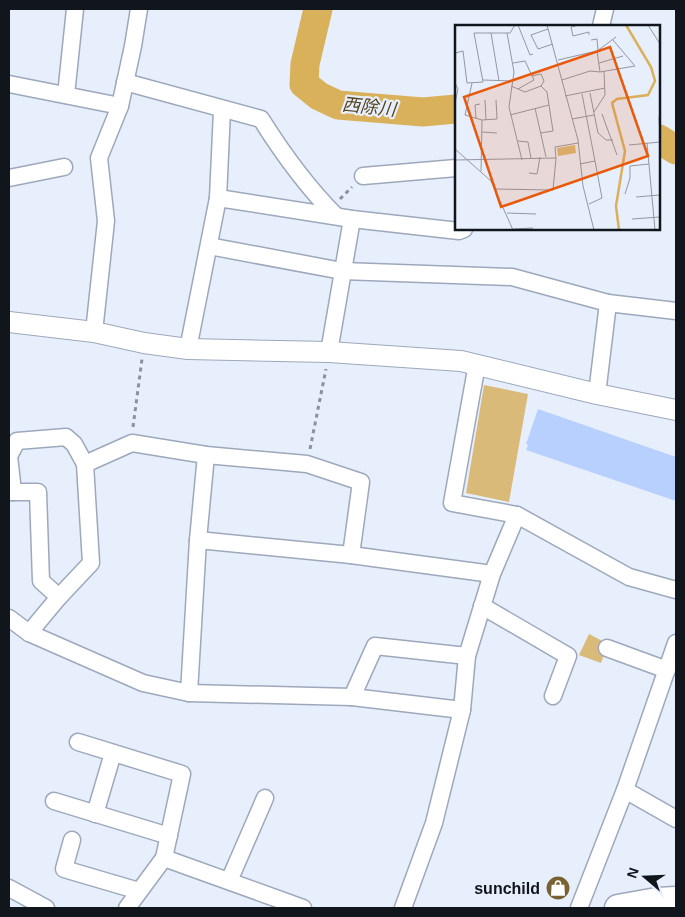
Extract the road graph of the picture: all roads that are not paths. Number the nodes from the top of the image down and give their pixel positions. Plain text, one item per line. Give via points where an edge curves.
1 (75, 9) edge
2 (139, 9) edge
3 (606, 9) edge
4 (601, 25) edge
5 (125, 82) junction
6 (9, 84) edge
7 (66, 95) junction
8 (120, 106) junction
9 (222, 110) junction
10 (64, 167) dead end
11 (455, 168) edge
12 (363, 176) road end
13 (9, 178) edge
14 (218, 198) junction
15 (339, 215) junction
16 (462, 230) edge
17 (209, 246) junction
18 (342, 271) junction
19 (608, 303) junction
20 (676, 311) edge
21 (9, 322) edge
22 (94, 332) junction
23 (188, 349) junction
24 (329, 352) junction
25 (477, 364) junction
26 (597, 394) junction
27 (676, 410) edge
28 (206, 455) junction
29 (85, 464) junction
30 (11, 492) edge
31 (517, 515) junction
32 (198, 540) junction
33 (351, 555) junction
34 (492, 574) junction
35 (676, 590) edge
36 (59, 597) junction
37 (482, 606) junction
38 (9, 618) edge
39 (29, 633) junction
40 (676, 643) edge
41 (607, 648) dead end
42 (467, 656) junction
43 (666, 670) junction
44 (189, 693) junction
45 (553, 696) dead end
46 (352, 698) junction
47 (462, 710) junction
48 (78, 742) dead end
49 (113, 753) junction
50 (625, 790) junction
51 (265, 798) dead end
52 (54, 801) dead end
53 (95, 814) junction
54 (676, 819) edge
55 (169, 836) junction
56 (72, 840) dead end
57 (164, 858) junction
58 (229, 881) junction
59 (9, 888) edge
60 (140, 891) junction
61 (676, 900) edge
62 (46, 908) edge
63 (127, 908) edge
64 (303, 908) edge
65 (403, 908) edge
66 (579, 908) edge
67 (618, 908) edge

1 - 7 street
2 - 5 street
3 - 4 street
5 - 8 street
5 - 9 street
6 - 7 street
7 - 8 street
8 - 22 street via 99,158 106,221
9 - 14 street
9 - 15 street via 261,119 282,154
10 - 13 street
11 - 12 street
14 - 15 street
14 - 17 street
15 - 16 street
15 - 18 street
17 - 18 street
17 - 23 street
18 - 19 street via 512,276
18 - 24 street
19 - 20 street
19 - 26 street
21 - 22 street
22 - 23 street
23 - 24 street
24 - 25 street
25 - 26 street
25 - 31 street via 452,503
26 - 27 street
28 - 29 street via 132,443
28 - 32 street
28 - 33 street via 307,464 361,482
29 - 30 street via 74,444 66,437 17,441 9,456
29 - 36 street via 91,563
30 - 36 street via 38,492 41,580
31 - 34 street
31 - 35 street via 629,577
32 - 33 street
32 - 44 street
33 - 34 street
34 - 37 street
36 - 39 street
37 - 42 street
37 - 45 street via 568,656
38 - 39 street
39 - 44 street via 142,683
40 - 43 street
41 - 43 street
42 - 46 street via 375,646
42 - 47 street
43 - 50 street
44 - 46 street
46 - 47 street
47 - 65 street via 434,823
48 - 49 street
49 - 53 street
49 - 55 street via 182,774
50 - 54 street
50 - 66 street
51 - 58 street
52 - 53 street
53 - 55 street
55 - 57 street
56 - 60 street via 64,868
57 - 58 street
57 - 60 street
58 - 64 street
59 - 62 street
60 - 63 street
61 - 67 highway

